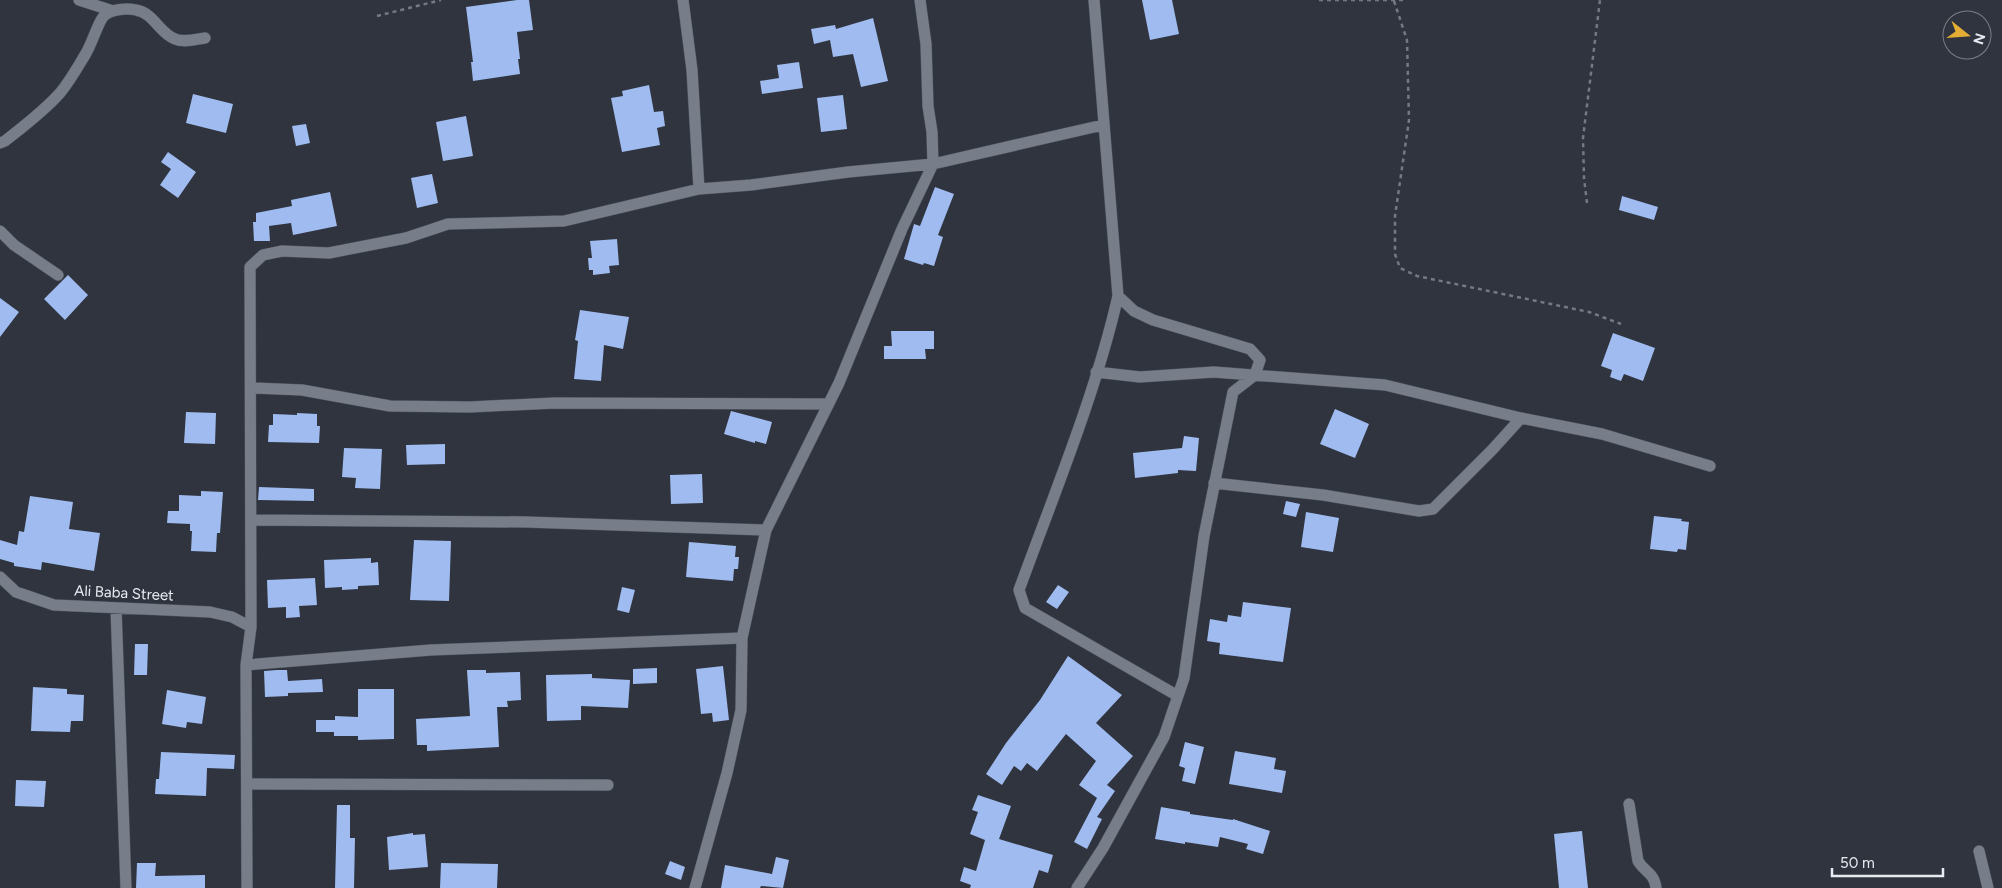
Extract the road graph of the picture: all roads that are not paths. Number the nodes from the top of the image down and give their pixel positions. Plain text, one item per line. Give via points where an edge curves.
1 (79, 0) edge
2 (683, 0) edge
3 (920, 0) edge
4 (1094, 0) edge
5 (113, 11) junction
6 (205, 38) dead end
7 (1103, 125) junction
8 (0, 143) edge
9 (933, 164) junction
10 (700, 189) junction
11 (0, 230) edge
12 (58, 275) dead end
13 (1118, 296) junction
14 (1096, 372) junction
15 (1255, 375) junction
16 (251, 388) junction
17 (828, 404) junction
18 (1521, 418) junction
19 (1710, 466) dead end
20 (1214, 483) junction
21 (251, 520) junction
22 (766, 530) junction
23 (0, 577) edge
24 (116, 608) junction
25 (251, 627) junction
26 (742, 638) junction
27 (246, 665) junction
28 (1178, 696) junction
29 (247, 784) junction
30 (608, 785) dead end
31 (1629, 804) dead end
32 (1979, 850) dead end
33 (126, 888) edge
34 (247, 888) edge
35 (695, 888) edge
36 (1076, 888) edge
37 (1656, 888) edge
38 (1988, 888) edge

1 - 5 street
2 - 10 street via 692,70
3 - 9 street via 926,44
4 - 7 street
5 - 6 street via 136,10 146,14 175,39
5 - 8 street via 103,17 91,46 58,94
7 - 9 street
7 - 13 street
9 - 10 street
9 - 17 street
10 - 16 street via 564,221 448,224 406,238 329,253 263,255 250,267
11 - 12 street via 14,245
13 - 14 street
13 - 15 street via 1134,311 1153,320 1250,349 1260,360
14 - 15 street via 1140,377 1214,372
14 - 28 street via 1019,590 1025,608
15 - 18 street via 1385,385
15 - 20 street via 1233,392
16 - 17 street via 302,390 390,406
16 - 21 street
17 - 22 street
18 - 19 street via 1602,434
18 - 20 street via 1433,508 1419,511 1323,495
20 - 28 street via 1184,678
21 - 22 street via 526,522
21 - 25 street
22 - 26 street
23 - 24 street, Ali Baba Street via 16,592 54,605
24 - 25 street, Ali Baba Street via 210,612 232,617
24 - 33 street
25 - 27 street
26 - 27 street via 431,650
26 - 35 street via 741,710
27 - 29 street
28 - 36 street via 1164,737 1103,848
29 - 30 street
29 - 34 street
31 - 37 street via 1638,861 1655,879
32 - 38 street

